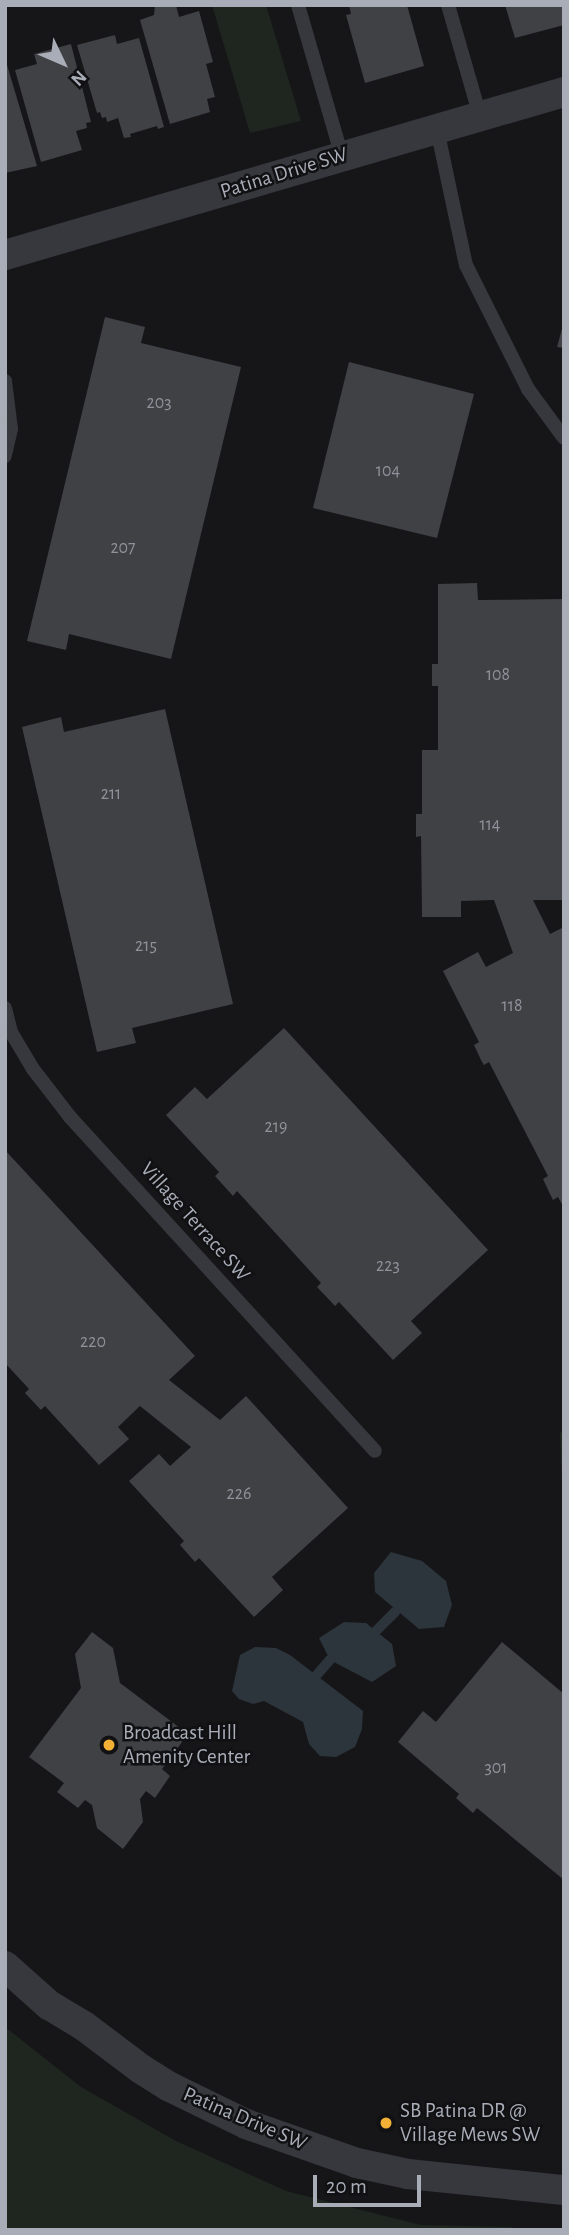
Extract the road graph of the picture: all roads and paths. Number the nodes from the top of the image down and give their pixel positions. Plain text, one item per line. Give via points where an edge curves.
1 (298, 5) edge
2 (448, 5) edge
3 (564, 92) edge
4 (480, 116) junction
5 (437, 129) junction
6 (342, 156) junction
7 (5, 256) edge
8 (5, 381) edge
9 (564, 438) edge
10 (5, 456) edge
11 (5, 1008) edge
12 (375, 1451) dead end
13 (5, 1966) edge
14 (564, 2190) edge

1 - 6 lane
2 - 4 lane
3 - 4 street, Patina Drive SW
4 - 5 street, Patina Drive SW
5 - 6 street, Patina Drive SW
5 - 9 lane via 466,265 528,389
6 - 7 street, Patina Drive SW
8 - 10 lane via 11,429
11 - 12 lane, Village Terrace SW via 11,1032 33,1069 70,1117
13 - 14 street, Patina Drive SW via 49,2005 84,2025 141,2069 246,2124 357,2163 408,2174

